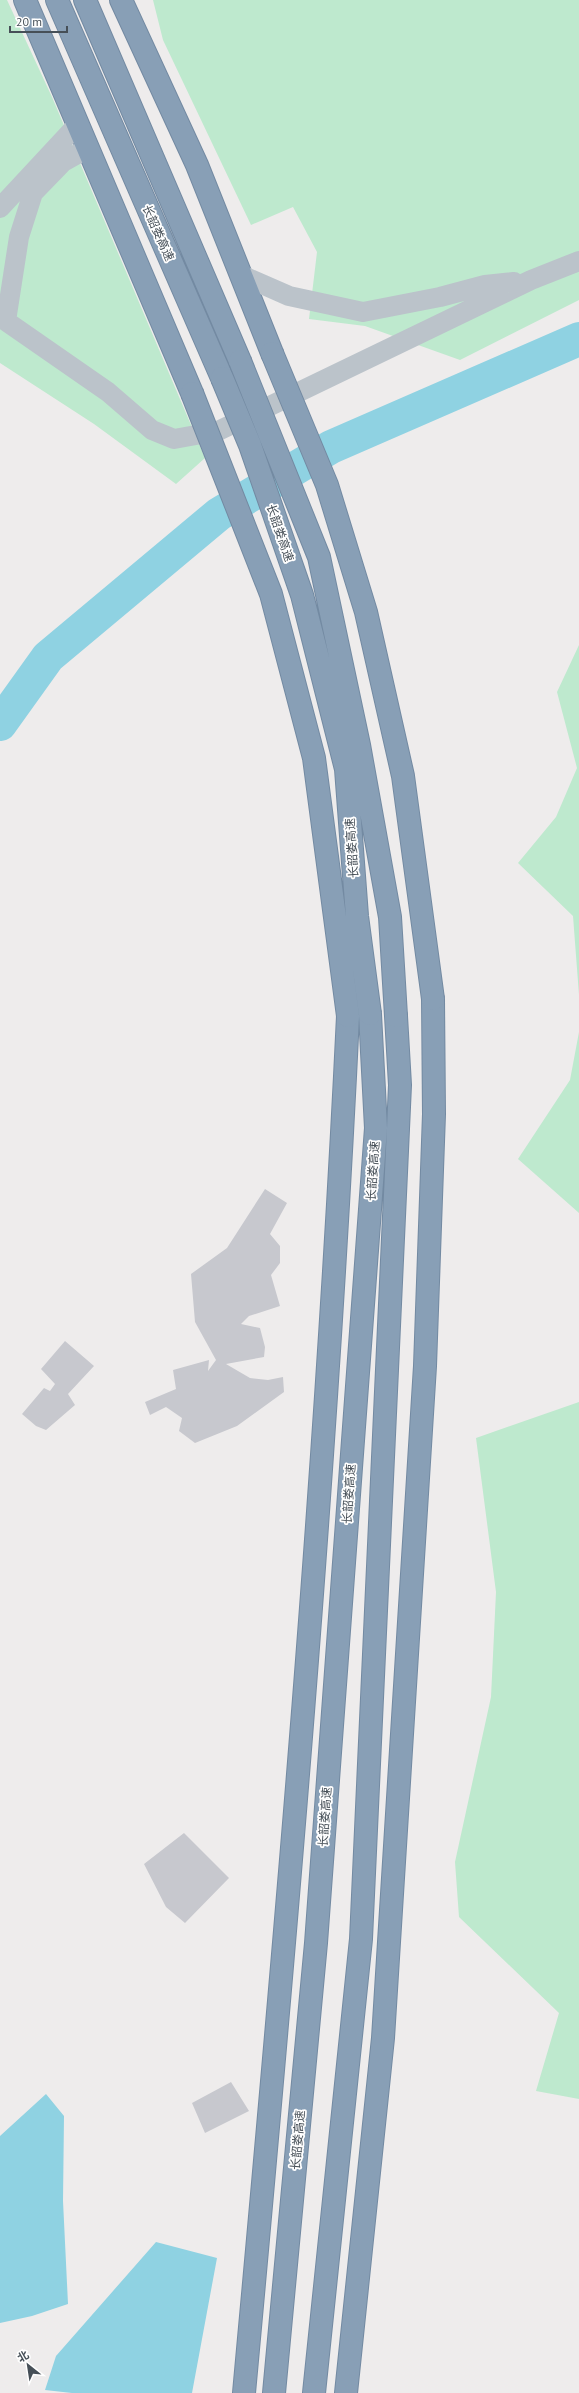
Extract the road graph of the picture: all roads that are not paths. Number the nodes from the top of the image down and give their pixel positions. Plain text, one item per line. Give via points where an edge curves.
1 (25, 0) edge
2 (57, 0) edge
3 (85, 0) edge
4 (122, 0) edge
5 (78, 124) junction
6 (88, 148) junction
7 (0, 208) edge
8 (579, 261) edge
9 (241, 275) junction
10 (531, 280) junction
11 (3, 319) edge
12 (244, 2393) edge
13 (274, 2393) edge
14 (314, 2393) edge
15 (346, 2393) edge

1 - 5 highway
2 - 13 highway, 长韶娄高速, bridge via 250,445 302,595 346,769 357,916 370,1014 376,1128 316,1943
3 - 14 highway, 长韶娄高速, bridge via 240,361 320,557 359,745 390,917 400,1085 362,1939
4 - 9 highway via 198,166
5 - 6 highway
5 - 7 street
6 - 11 street via 63,162 34,193 19,237
6 - 12 highway, bridge via 192,393 271,594 314,758 348,1016 342,1156 291,1878
8 - 10 street
9 - 10 street via 289,296 363,312 440,297 484,285
9 - 15 highway, bridge via 327,485 366,612 403,776 433,999 434,1114 425,1366 384,2030
10 - 11 street via 218,431 174,439 152,430 108,392

